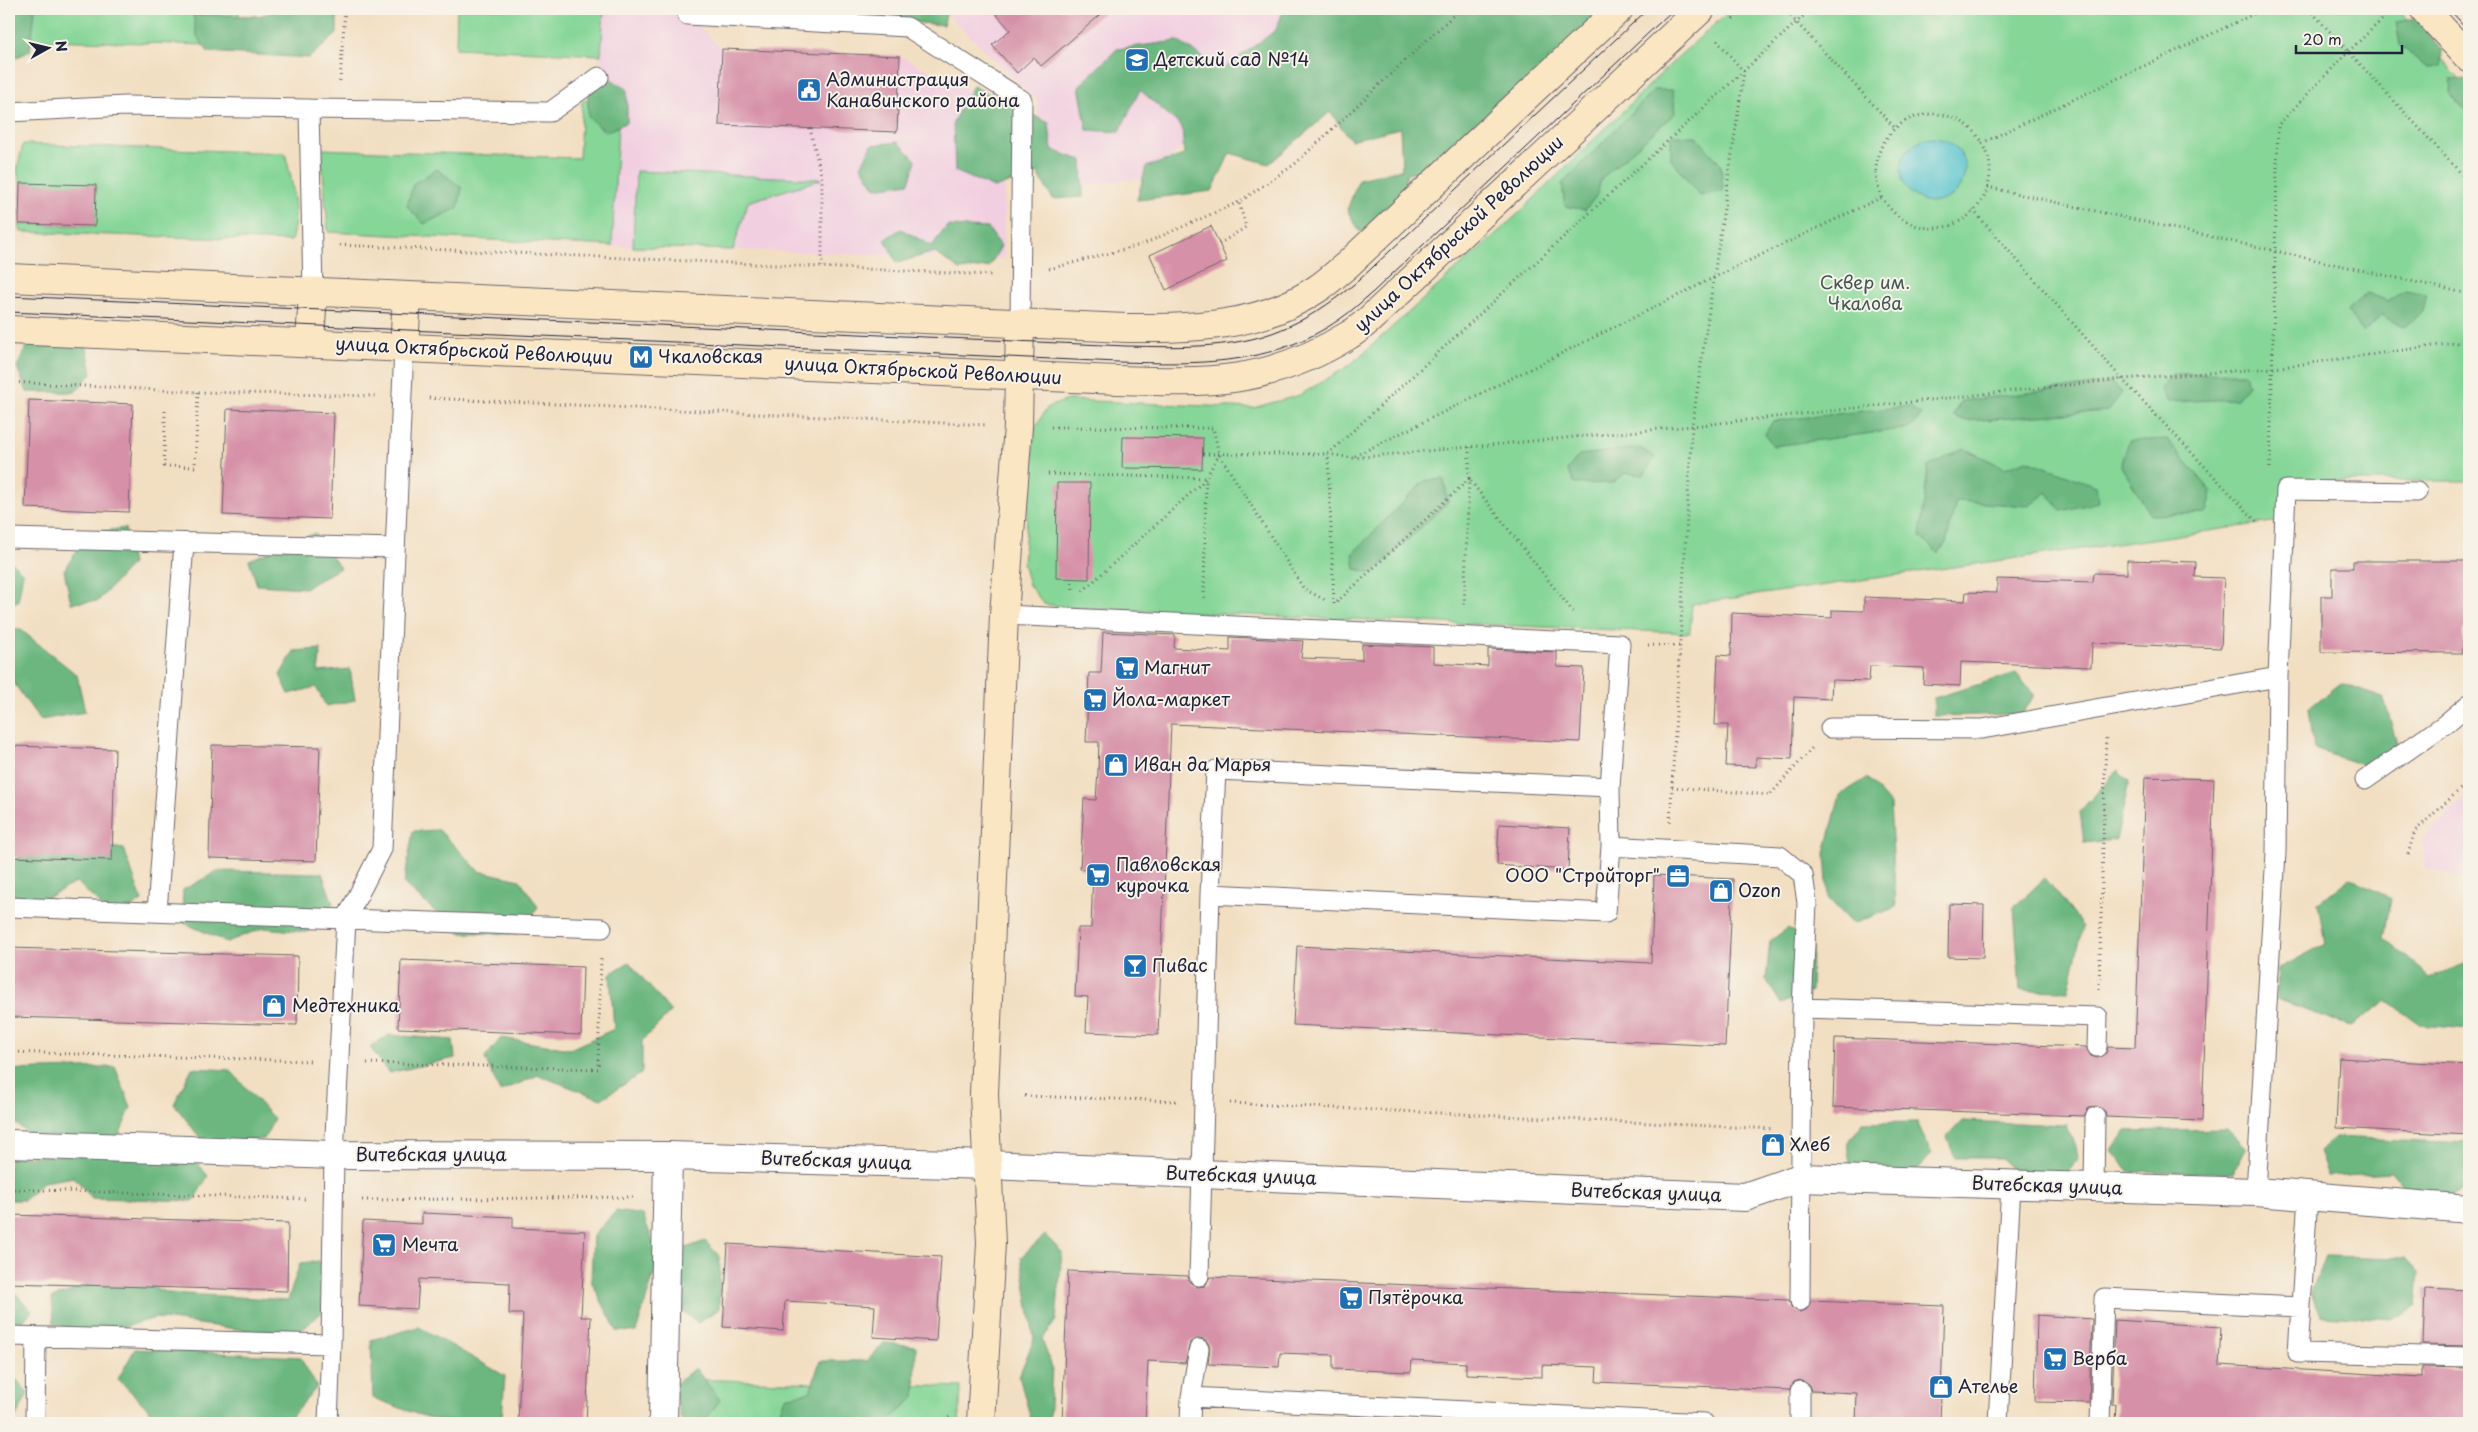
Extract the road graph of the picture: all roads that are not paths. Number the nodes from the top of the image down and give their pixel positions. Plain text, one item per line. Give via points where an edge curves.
1 (1618, 9) edge
2 (1701, 9) edge
3 (2424, 9) edge
4 (687, 15) dead end
5 (2469, 58) edge
6 (599, 77) dead end
7 (309, 109) junction
8 (9, 112) edge
9 (9, 278) edge
10 (313, 292) junction
11 (407, 296) junction
12 (1020, 323) junction
13 (9, 330) edge
14 (310, 343) junction
15 (404, 348) junction
16 (1019, 375) junction
17 (2417, 492) dead end
18 (9, 538) edge
19 (184, 543) junction
20 (395, 548) junction
21 (1004, 615) junction
22 (2278, 677) junction
23 (2469, 704) edge
24 (1830, 728) road end
25 (2365, 780) dead end
26 (1610, 788) junction
27 (1610, 846) junction
28 (1210, 894) junction
29 (9, 907) edge
30 (157, 912) junction
31 (346, 919) junction
32 (602, 928) dead end
33 (1802, 1008) junction
34 (2097, 1047) dead end
35 (2095, 1117) dead end
36 (9, 1144) edge
37 (334, 1155) junction
38 (668, 1156) junction
39 (989, 1165) junction
40 (1202, 1175) junction
41 (1800, 1178) junction
42 (2011, 1185) junction
43 (2094, 1187) junction
44 (2256, 1192) junction
45 (2308, 1196) junction
46 (2469, 1209) edge
47 (1199, 1276) dead end
48 (1800, 1300) dead end
49 (2300, 1307) junction
50 (9, 1336) edge
51 (36, 1337) junction
52 (332, 1344) junction
53 (1199, 1349) dead end
54 (2469, 1357) edge
55 (1800, 1391) dead end
56 (1191, 1397) junction
57 (35, 1423) edge
58 (328, 1423) edge
59 (663, 1423) edge
60 (981, 1423) edge
61 (1190, 1423) edge
62 (1704, 1423) edge
63 (1800, 1423) edge
64 (1998, 1423) edge
65 (2100, 1423) edge

1 - 12 main road via 1347,265 1318,289 1283,308 1228,324 1182,328
2 - 16 main road, улица Октябрьской Революции via 1350,335 1277,370 1244,378 1197,383
3 - 5 main road
4 - 12 lane via 907,27 1022,100
6 - 7 lane via 550,112
7 - 8 lane via 125,106
7 - 10 lane
9 - 10 main road
10 - 11 main road
10 - 14 main road
11 - 12 main road
11 - 15 main road
12 - 16 main road
13 - 14 main road, улица Октябрьской Революции
14 - 15 main road, улица Октябрьской Революции
15 - 16 main road, улица Октябрьской Революции
15 - 20 lane
16 - 21 main road
17 - 22 lane via 2286,490
18 - 19 lane
19 - 20 lane
19 - 30 lane
20 - 31 lane via 382,849
21 - 26 lane via 1620,644
21 - 39 main road via 984,1094
22 - 24 lane via 1982,729
22 - 44 lane via 2276,852
23 - 25 lane
26 - 27 lane
26 - 28 lane via 1216,770
27 - 28 lane via 1606,912
27 - 33 lane via 1780,856 1803,875 1807,903
28 - 40 lane
29 - 30 lane
30 - 31 lane
31 - 32 lane
31 - 37 lane
33 - 34 lane via 2098,1017
33 - 41 lane
35 - 43 lane
36 - 37 street, Витебская улица
37 - 38 street, Витебская улица
37 - 52 lane
38 - 39 street, Витебская улица
38 - 59 street
39 - 40 street, Витебская улица
39 - 60 main road via 991,1243
40 - 41 street, Витебская улица via 1745,1197
40 - 47 lane
41 - 42 street, Витебская улица
41 - 48 lane
42 - 43 street, Витебская улица
42 - 64 lane
43 - 44 street, Витебская улица
44 - 45 street, Витебская улица
45 - 46 street, Витебская улица
45 - 49 lane
49 - 54 lane via 2298,1354
49 - 65 lane via 2104,1298
50 - 51 lane
51 - 52 lane
51 - 57 lane
52 - 58 lane
53 - 56 lane
55 - 63 lane
56 - 61 lane
56 - 62 lane

